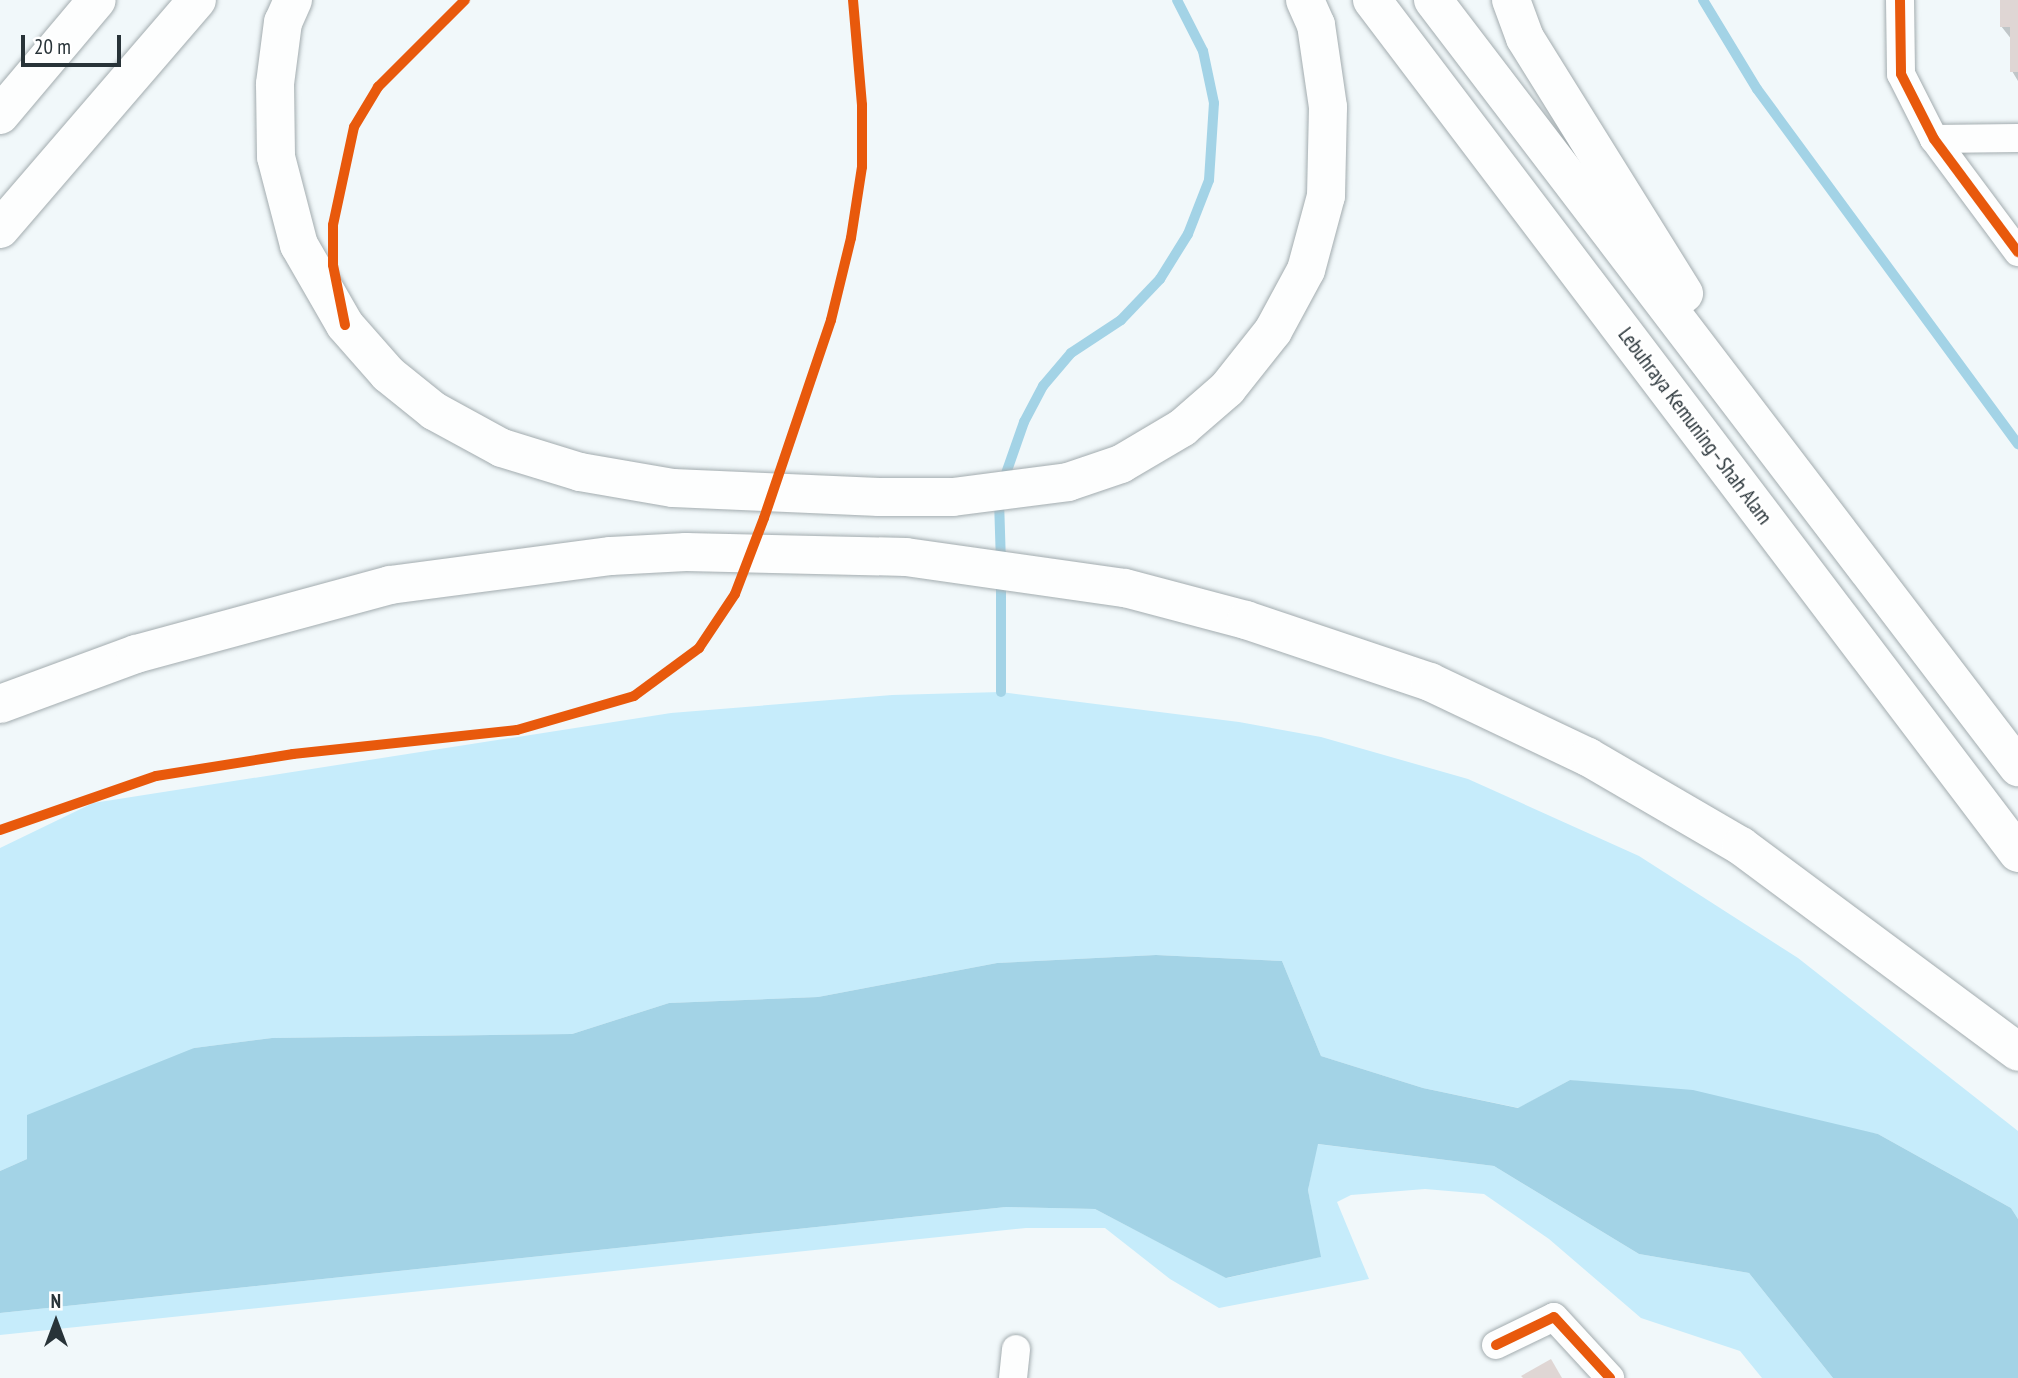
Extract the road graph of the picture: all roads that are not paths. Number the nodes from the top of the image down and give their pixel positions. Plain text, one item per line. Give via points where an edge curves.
1 (97, 0) edge
2 (197, 0) edge
3 (293, 0) edge
4 (1305, 0) edge
5 (1372, 0) edge
6 (1433, 0) edge
7 (1511, 0) edge
8 (1900, 0) edge
9 (0, 115) edge
10 (2018, 138) edge
11 (1934, 139) junction
12 (0, 229) edge
13 (2018, 252) edge
14 (1792, 466) junction
15 (0, 704) edge
16 (2018, 766) edge
17 (2018, 853) edge
18 (2018, 1052) edge
19 (1496, 1345) dead end
20 (1016, 1349) dead end
21 (1013, 1378) edge
22 (1610, 1378) edge

1 - 9 highway
2 - 12 highway
3 - 4 highway via 283,22 275,84 276,157 299,245 345,325 388,374 434,411 502,448 580,472 673,488 953,497 1068,482 1121,464 1182,428 1227,389 1273,331 1306,270 1326,196 1328,107 1316,25
5 - 17 highway, Lebuhraya Kemuning–Shah Alam
6 - 14 highway
7 - 14 highway via 1525,38
8 - 11 street via 1901,74
10 - 11 street
11 - 13 street
14 - 16 highway
15 - 18 highway via 136,654 390,585 611,556 686,552 906,557 1125,588 1246,620 1430,682 1588,758 1741,846
19 - 22 street via 1554,1317
20 - 21 street

